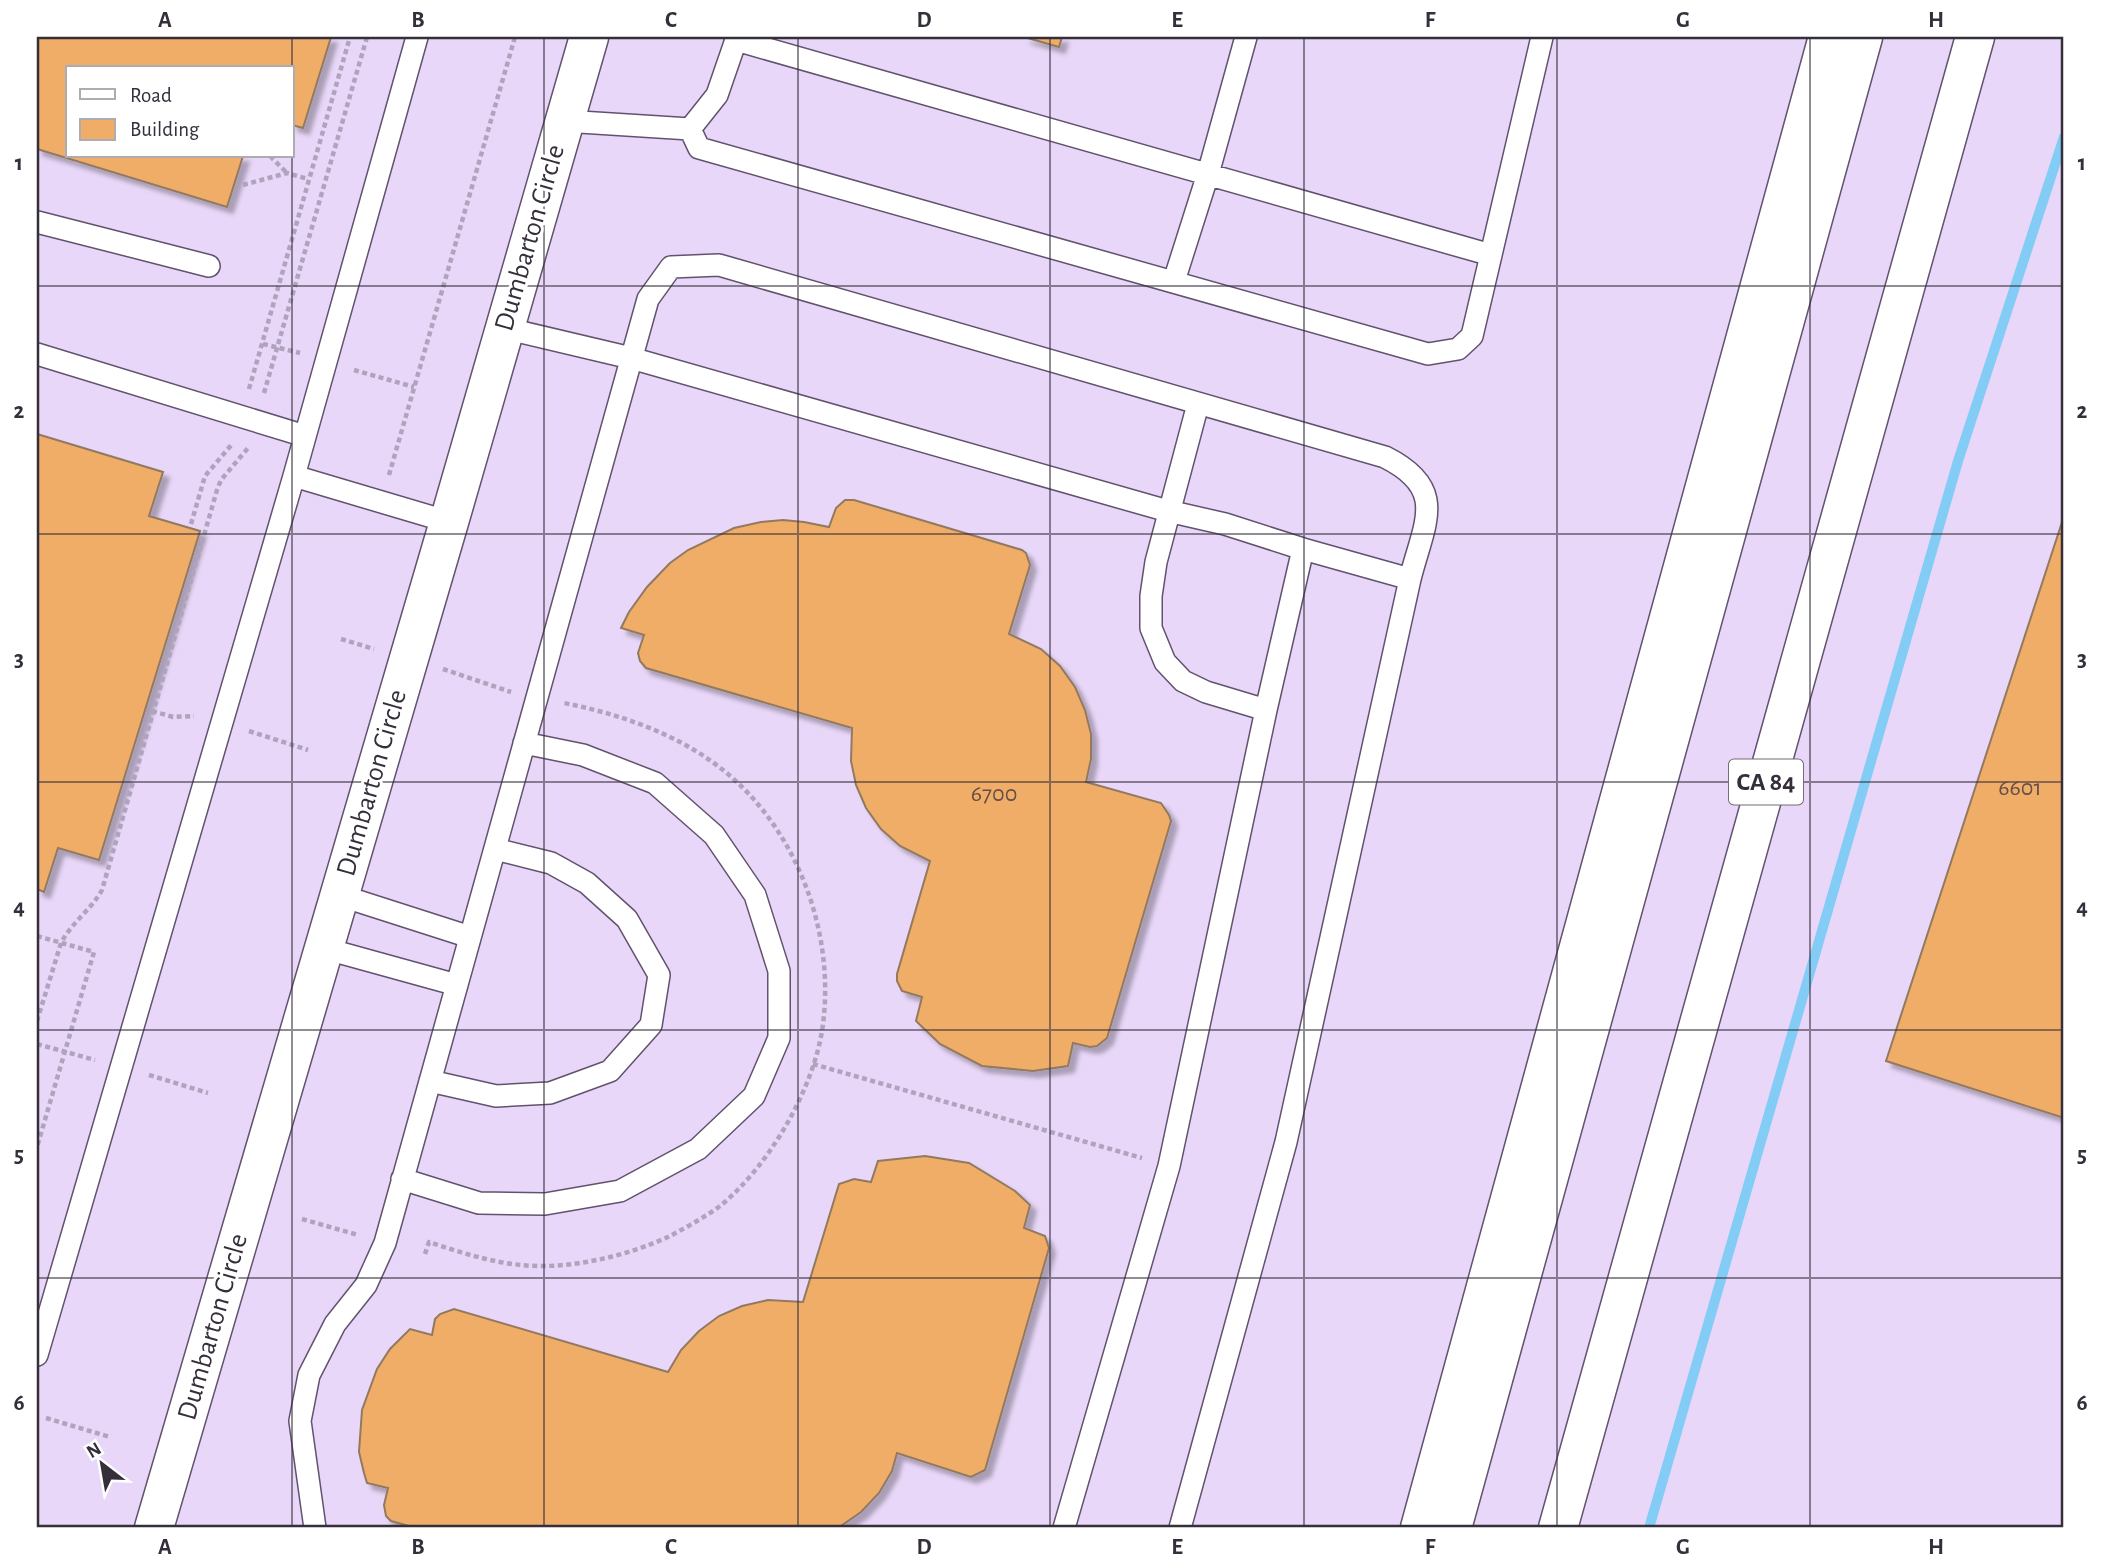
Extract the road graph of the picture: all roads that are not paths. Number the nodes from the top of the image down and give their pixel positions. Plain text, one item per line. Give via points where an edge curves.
1 (417, 37) edge
2 (589, 37) edge
3 (1246, 37) edge
4 (1542, 37) edge
5 (1828, 37) edge
6 (1863, 37) edge
7 (1975, 37) edge
8 (736, 38) edge
9 (565, 121) junction
10 (690, 129) junction
11 (1208, 174) junction
12 (37, 222) edge
13 (1491, 255) junction
14 (209, 266) dead end
15 (1174, 281) junction
16 (505, 328) junction
17 (37, 354) edge
18 (631, 358) junction
19 (1198, 404) junction
20 (305, 436) junction
21 (294, 476) junction
22 (1168, 511) junction
23 (449, 522) junction
24 (1303, 549) junction
25 (1410, 579) junction
26 (1266, 710) junction
27 (524, 743) junction
28 (495, 849) junction
29 (339, 895) junction
30 (470, 937) junction
31 (323, 948) junction
32 (457, 985) junction
33 (430, 1081) junction
34 (402, 1179) junction
35 (37, 1354) edge
36 (154, 1528) edge
37 (315, 1528) edge
38 (1064, 1528) edge
39 (1180, 1528) edge
40 (1420, 1528) edge
41 (1451, 1528) edge
42 (1558, 1528) edge

1 - 20 lane
2 - 9 main road, Dumbarton Circle
3 - 11 lane
4 - 13 lane
5 - 40 main road
6 - 41 main road
7 - 42 main road, CA 84
8 - 10 lane via 718,95
8 - 11 lane
9 - 10 lane
9 - 16 main road, Dumbarton Circle
10 - 15 lane via 699,149
11 - 13 lane
11 - 15 lane
12 - 14 lane
13 - 15 lane via 1472,336 1458,349 1429,354
16 - 18 lane
16 - 23 main road, Dumbarton Circle
17 - 20 lane
18 - 19 lane via 648,299 671,267 719,265
18 - 22 lane
18 - 27 lane
19 - 22 lane
19 - 25 lane via 1385,457 1410,472 1426,493 1427,510
20 - 21 lane
21 - 23 lane
21 - 35 lane
22 - 24 lane
22 - 26 lane via 1151,596 1151,628 1165,662 1183,681 1206,692
23 - 29 main road, Dumbarton Circle
24 - 25 lane
24 - 26 lane
25 - 39 lane via 1286,1142
26 - 38 lane via 1169,1166
27 - 28 lane
27 - 34 lane via 583,755 655,783 715,835 755,895 779,971 779,1038 754,1097 698,1149 620,1191 545,1204 480,1203
28 - 30 lane
28 - 33 lane via 551,863 587,883 627,919 659,975 651,1024 610,1071 550,1093 496,1096
29 - 30 lane
29 - 31 main road, Dumbarton Circle
30 - 32 lane
31 - 32 lane
31 - 36 main road, Dumbarton Circle
32 - 33 lane
33 - 34 lane
34 - 37 lane via 385,1243 366,1285 334,1324 309,1375 299,1421

